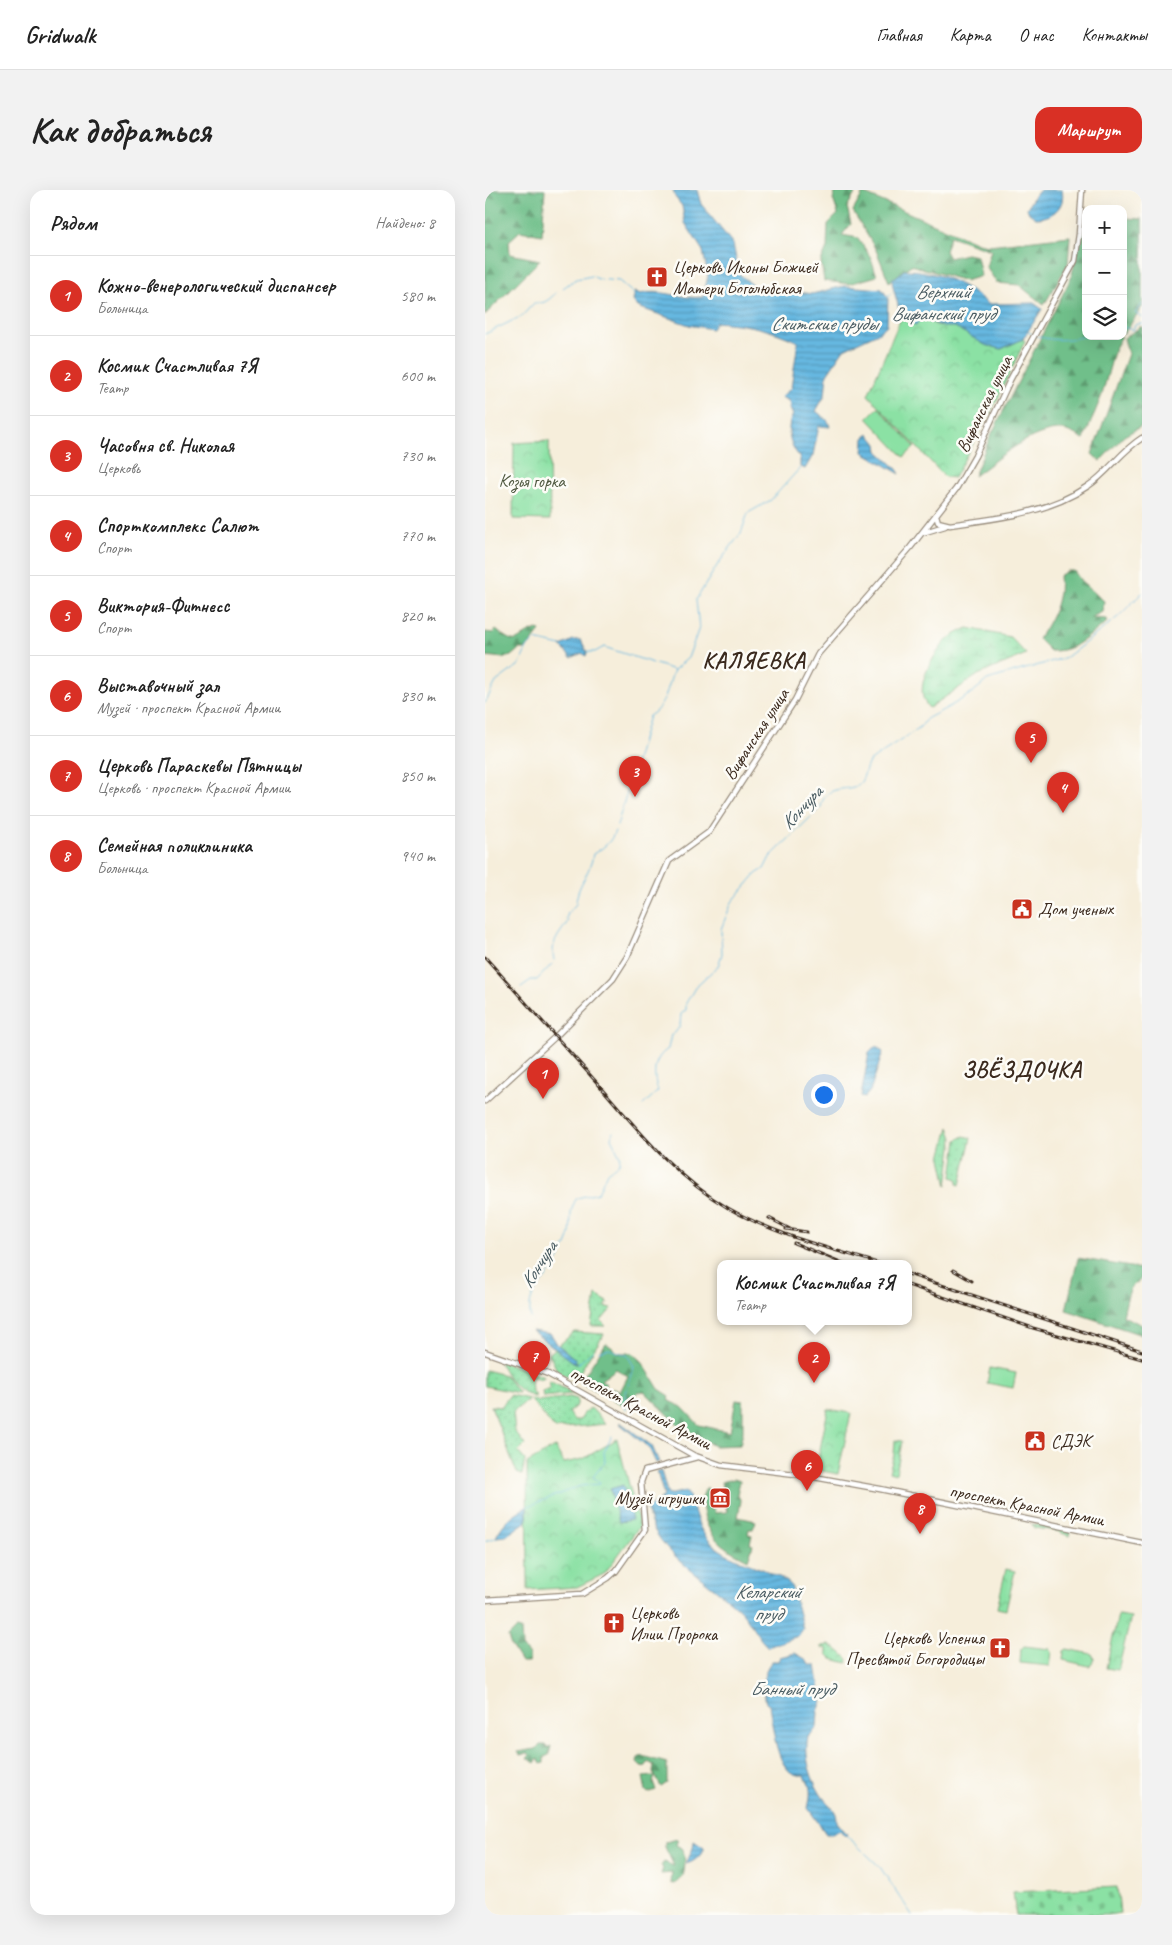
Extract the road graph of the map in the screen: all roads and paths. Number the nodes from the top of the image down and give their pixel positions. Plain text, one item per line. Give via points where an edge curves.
1 (1082, 190) edge
2 (1142, 438) edge
3 (935, 515) junction
4 (950, 525) junction
5 (920, 534) junction
6 (485, 1101) edge
7 (485, 1352) edge
8 (698, 1456) junction
9 (1142, 1542) edge
10 (485, 1600) edge

1 - 3 main road, Вифанская улица via 1075,261 1029,345 975,456 956,489
2 - 4 main road via 1130,445 1102,476 1087,487 1046,508
3 - 4 main road via 938,522
3 - 5 main road, Вифанская улица
4 - 5 main road
5 - 6 main road, Вифанская улица via 818,654 795,700 709,832 669,861 627,957 613,979
7 - 8 main road, проспект Красной Армии via 548,1374
8 - 9 main road, проспект Красной Армии via 721,1465 820,1478
8 - 10 main road via 645,1471 641,1478 645,1530 608,1578 582,1594

